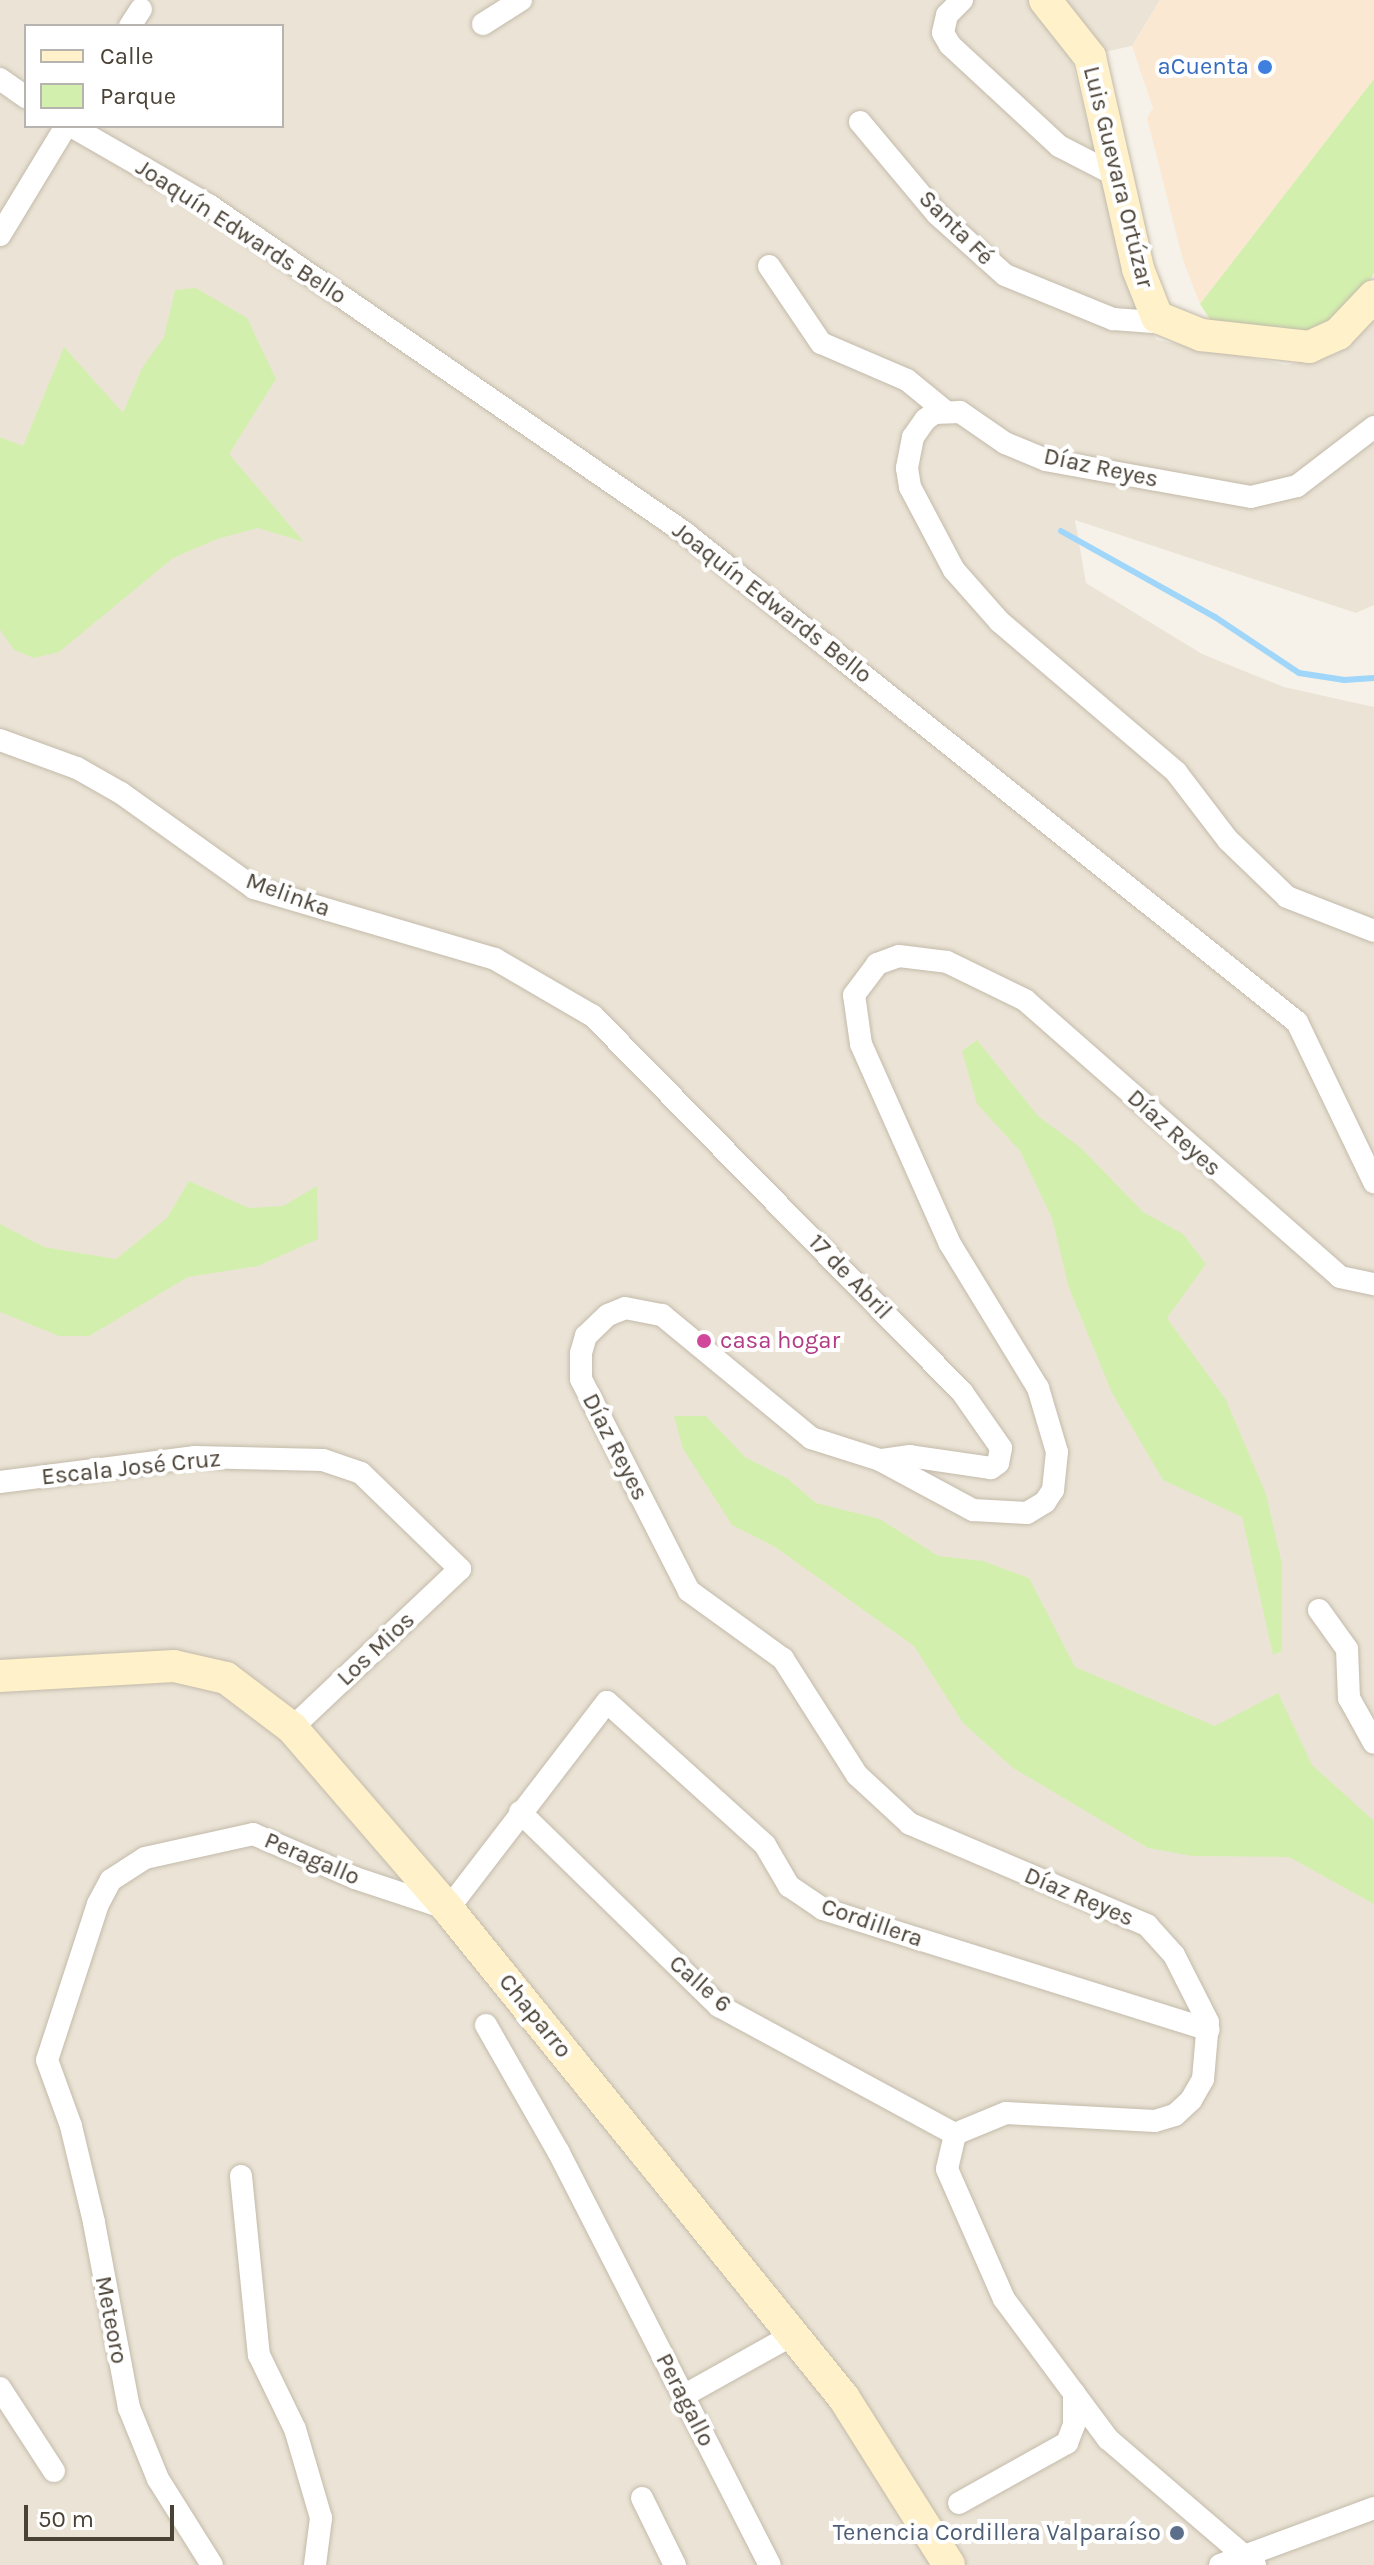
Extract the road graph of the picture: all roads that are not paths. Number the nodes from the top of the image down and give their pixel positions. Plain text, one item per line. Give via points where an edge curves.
1 (521, 0) edge
2 (962, 0) edge
3 (1045, 0) edge
4 (483, 24) dead end
5 (0, 79) edge
6 (24, 96) edge
7 (860, 122) dead end
8 (67, 128) edge
9 (72, 128) edge
10 (1117, 176) junction
11 (0, 235) edge
12 (769, 266) dead end
13 (1374, 296) edge
14 (1167, 323) junction
15 (945, 411) junction
16 (1374, 427) edge
17 (0, 740) edge
18 (1374, 931) edge
19 (593, 1016) joint
20 (1374, 1182) edge
21 (1374, 1284) edge
22 (880, 1460) junction
23 (0, 1482) edge
24 (460, 1569) joint
25 (1319, 1610) dead end
26 (0, 1676) edge
27 (292, 1728) junction
28 (1374, 1743) edge
29 (520, 1812) junction
30 (448, 1909) junction
31 (486, 2025) dead end
32 (1208, 2030) junction
33 (47, 2060) joint
34 (955, 2134) junction
35 (241, 2176) dead end
36 (794, 2334) junction
37 (0, 2388) edge
38 (1074, 2393) junction
39 (683, 2396) junction
40 (54, 2471) dead end
41 (642, 2498) dead end
42 (959, 2503) dead end
43 (1374, 2508) edge
44 (1249, 2559) edge
45 (212, 2565) edge
46 (315, 2565) edge
47 (675, 2565) edge
48 (770, 2565) edge
49 (949, 2565) edge
50 (1220, 2565) edge

1 - 4 street
2 - 10 street via 947,15 943,33 950,45 1059,146
3 - 10 street, Luis Guevara Ortúzar via 1090,57
5 - 6 street
7 - 14 street, Santa Fé via 937,214 1005,275 1113,319
8 - 11 street
9 - 20 street, Joaquín Edwards Bello via 210,206 685,533 1297,1022
10 - 14 street, Luis Guevara Ortúzar via 1150,307
12 - 15 street, Díaz Reyes via 821,343 907,380
13 - 14 street via 1338,334 1309,347 1250,344
15 - 16 street, Díaz Reyes via 960,412 1005,443 1046,460 1251,497 1297,486
15 - 18 street via 920,425 907,468 910,487 974,596 1176,772 1228,840 1287,897
17 - 19 street, Melinka via 32,748 110,787 254,888 495,959
19 - 22 street, 17 de Abril via 962,1392 1001,1448 991,1468 910,1456
21 - 22 street, Díaz Reyes via 1340,1277 1025,1000 947,962 888,958 867,974 854,995 861,1044 950,1244 1038,1388 1057,1469 1045,1502 1027,1513 1008,1514 973,1510
22 - 32 street, Díaz Reyes via 811,1438 662,1315 625,1308 608,1315 586,1336 581,1379 689,1591 783,1659 857,1775 910,1824 1161,1935
23 - 24 street, Escala José Cruz via 195,1457 323,1460 361,1473
24 - 27 street, Los Mios
25 - 28 street via 1347,1649 1349,1698
26 - 27 street, Chaparro via 174,1666 226,1678
27 - 30 street, Chaparro
29 - 30 street
29 - 32 street, Cordillera via 607,1702 765,1845 789,1886 814,1904
29 - 34 street, Calle 6 via 719,2006
30 - 33 street, Peragallo via 355,1878 253,1834 145,1858 111,1880 98,1904
30 - 36 street, Chaparro
31 - 39 street, Peragallo via 558,2151
32 - 34 street via 1203,2079 1175,2115 1155,2121 1006,2113
33 - 45 street, Meteoro via 71,2126 94,2222 129,2408 158,2479
34 - 38 street via 947,2169 1004,2299
35 - 46 street via 259,2355 295,2429 318,2506
36 - 39 street
36 - 49 street, Chaparro via 844,2398
37 - 40 street
38 - 42 street via 1074,2425 1067,2443
38 - 44 street via 1108,2439
39 - 48 street, Peragallo
41 - 47 street
43 - 44 street
44 - 50 street

